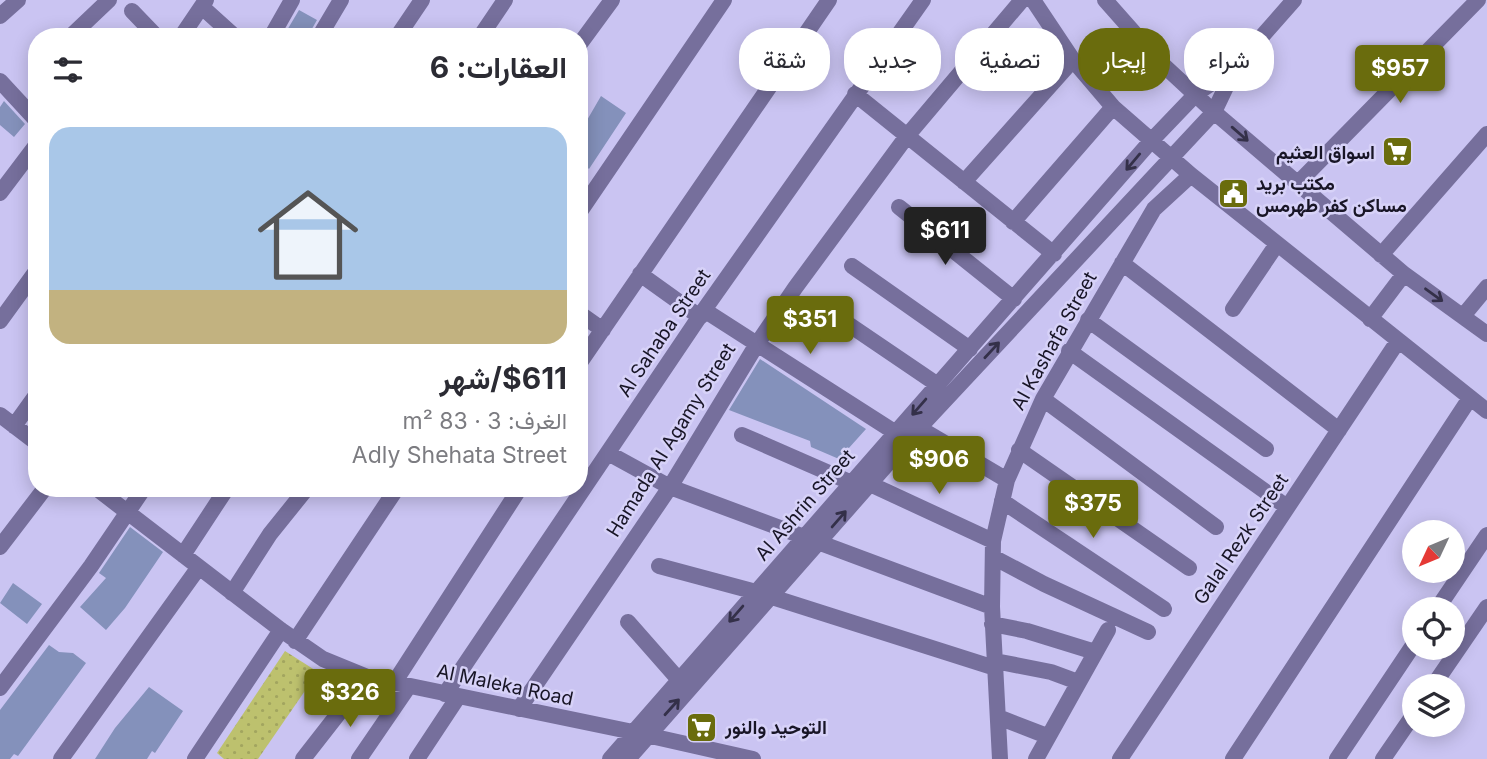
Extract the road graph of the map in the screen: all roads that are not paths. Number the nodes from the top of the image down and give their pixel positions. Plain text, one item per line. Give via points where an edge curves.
1 (18, 0) edge
2 (109, 0) edge
3 (292, 0) edge
4 (341, 0) edge
5 (422, 0) edge
6 (505, 0) edge
7 (612, 0) edge
8 (724, 0) edge
9 (829, 0) edge
10 (923, 0) edge
11 (1022, 0) edge
12 (1033, 0) edge
13 (1105, 0) edge
14 (1294, 0) edge
15 (1478, 0) edge
16 (204, 3) edge
17 (132, 11) dead end
18 (0, 16) edge
19 (80, 28) edge
20 (148, 28) edge
21 (187, 28) edge
22 (227, 28) edge
23 (276, 28) edge
24 (324, 28) edge
25 (403, 28) edge
26 (486, 28) edge
27 (1269, 28) edge
28 (588, 33) edge
29 (1073, 60) junction
30 (0, 80) edge
31 (1200, 91) edge
32 (1224, 91) edge
33 (855, 94) junction
34 (1196, 94) junction
35 (1113, 107) junction
36 (28, 111) edge
37 (1214, 112) junction
38 (1487, 134) edge
39 (907, 136) junction
40 (1152, 141) junction
41 (28, 156) edge
42 (1171, 158) junction
43 (1191, 175) junction
44 (964, 182) junction
45 (1297, 184) junction
46 (0, 193) edge
47 (588, 200) edge
48 (899, 207) dead end
49 (1013, 222) junction
50 (1277, 244) junction
51 (1054, 254) junction
52 (1381, 255) junction
53 (1122, 263) junction
54 (852, 266) dead end
55 (640, 274) junction
56 (1404, 274) junction
57 (28, 282) edge
58 (1487, 287) edge
59 (1014, 299) junction
60 (826, 309) dead end
61 (1233, 309) dead end
62 (702, 313) junction
63 (1462, 316) junction
64 (588, 319) edge
65 (1370, 319) junction
66 (1088, 320) junction
67 (0, 321) edge
68 (603, 330) junction
69 (1487, 334) edge
70 (1398, 341) junction
71 (757, 344) junction
72 (970, 349) junction
73 (588, 351) edge
74 (1069, 351) junction
75 (938, 385) junction
76 (1470, 398) junction
77 (1043, 399) junction
78 (28, 401) edge
79 (1487, 411) edge
80 (4, 419) edge
81 (919, 428) junction
82 (1339, 430) junction
83 (896, 433) junction
84 (742, 435) dead end
85 (28, 436) edge
86 (1266, 449) dead end
87 (1019, 450) junction
88 (608, 453) junction
89 (1007, 480) junction
90 (852, 483) junction
91 (588, 484) edge
92 (870, 484) junction
93 (670, 487) junction
94 (38, 497) edge
95 (107, 497) edge
96 (138, 497) edge
97 (221, 497) edge
98 (300, 497) edge
99 (391, 497) edge
100 (515, 497) edge
101 (579, 497) edge
102 (1002, 501) junction
103 (1287, 507) junction
104 (127, 513) junction
105 (1216, 527) dead end
106 (1487, 535) edge
107 (811, 540) junction
108 (0, 547) edge
109 (993, 549) junction
110 (183, 555) junction
111 (659, 566) dead end
112 (199, 567) junction
113 (1189, 568) dead end
114 (232, 593) junction
115 (763, 594) junction
116 (1445, 597) edge
117 (992, 607) junction
118 (1487, 607) edge
119 (1164, 609) dead end
120 (628, 622) dead end
121 (992, 624) junction
122 (1108, 630) dead end
123 (281, 631) junction
124 (1148, 632) dead end
125 (295, 641) junction
126 (1095, 652) junction
127 (1403, 660) edge
128 (995, 664) junction
129 (1441, 674) edge
130 (367, 677) junction
131 (679, 680) junction
132 (1078, 682) junction
133 (401, 685) junction
134 (0, 688) edge
135 (451, 695) junction
136 (519, 709) junction
137 (998, 718) junction
138 (1402, 731) edge
139 (640, 733) junction
140 (1047, 736) junction
141 (734, 757) edge
142 (61, 759) edge
143 (195, 759) edge
144 (303, 759) edge
145 (359, 759) edge
146 (417, 759) edge
147 (610, 759) edge
148 (628, 759) edge
149 (754, 759) edge
150 (1000, 759) edge
151 (1036, 759) edge
152 (1119, 759) edge
153 (1233, 759) edge
154 (1337, 759) edge
155 (1383, 759) edge

1 - 18 street
2 - 19 street
3 - 23 street
4 - 24 street
5 - 25 street
6 - 26 street
7 - 28 street
8 - 47 street
9 - 55 street
10 - 33 street, Al Sahaba Street
11 - 39 street, Hamada Al Agamy Street
12 - 29 street
13 - 34 street via 1159,61
14 - 27 street, Al Ashrin Street
15 - 45 street
16 - 21 street
16 - 22 street
17 - 20 street
29 - 35 street
29 - 44 street
30 - 36 street
31 - 34 street, Al Ashrin Street
32 - 37 street, Al Ashrin Street
33 - 39 street
33 - 62 street, Al Sahaba Street
34 - 37 street
34 - 40 street, Al Ashrin Street
35 - 40 street
35 - 49 street
37 - 42 street, Al Ashrin Street
37 -> 45 street
38 - 52 street
39 - 44 street
39 - 71 street, Hamada Al Agamy Street
40 - 42 street
40 -> 51 street, Al Ashrin Street
41 - 46 street
42 - 43 street
81 -> 42 street, Al Ashrin Street
43 - 50 street
43 - 53 street, Al Kashafa Street via 1154,209
44 - 49 street
45 - 52 street
48 - 59 street
49 - 51 street
50 - 61 street
50 - 65 street
51 - 59 street, Al Ashrin Street
52 - 56 street
53 - 66 street, Al Kashafa Street
53 - 82 street
54 - 72 street
55 - 62 street
55 - 68 street
56 -> 63 street
56 - 65 street
57 - 67 street
58 - 63 street
59 - 72 street, Al Ashrin Street
60 - 75 street
62 - 71 street
62 - 88 street, Al Sahaba Street
63 - 69 street
64 - 68 street
65 - 70 street
66 - 74 street, Al Kashafa Street
66 - 86 street
68 - 73 street
70 - 76 street
70 - 82 street, Galal Rezk Street
71 - 83 street
71 - 93 street, Hamada Al Agamy Street
72 - 75 street, Al Ashrin Street
74 - 77 street, Al Kashafa Street
74 - 103 street
75 -> 83 street, Al Ashrin Street
76 - 79 street
76 - 153 street
77 - 87 street, Al Kashafa Street
77 - 105 street
78 - 80 street
80 - 85 street
81 - 89 street
81 - 92 street, Al Ashrin Street
82 - 103 street, Galal Rezk Street
83 - 90 street, Al Ashrin Street
84 - 90 street
87 - 89 street, Al Kashafa Street
87 - 113 street
88 - 91 street, Al Sahaba Street
88 - 93 street
89 - 102 street, Al Kashafa Street
90 - 107 street, Al Ashrin Street
107 -> 92 street, Al Ashrin Street
92 - 109 street
93 - 107 street
93 - 136 street, Hamada Al Agamy Street
94 - 108 street
95 - 104 street, Al Maleka Road
96 - 104 street
97 - 110 street
98 - 114 street
99 - 125 street
100 - 133 street
101 - 135 street, Al Sahaba Street
102 - 109 street, Al Kashafa Street
102 - 119 street
103 - 152 street, Galal Rezk Street
104 - 110 street, Al Maleka Road
104 - 134 street
106 - 116 street
107 - 115 street, Al Ashrin Street
107 - 117 street
109 - 117 street, Al Kashafa Street
109 - 124 street via 1075,599
110 - 112 street, Al Maleka Road
111 - 115 street
112 - 114 street, Al Maleka Road
112 - 142 street
114 - 123 street, Al Maleka Road
115 - 128 street
115 -> 131 street, Al Ashrin Street
139 -> 115 street, Al Ashrin Street
117 - 121 street, Al Kashafa Street
118 - 129 street
120 - 131 street
121 - 126 street
121 - 128 street, Al Kashafa Street
122 - 126 street
123 - 125 street, Al Maleka Road
123 - 143 street
125 - 130 street, Al Maleka Road via 323,659
126 - 132 street
127 - 154 street
128 - 132 street via 1051,672
128 - 137 street, Al Kashafa Street
130 - 133 street, Al Maleka Road
130 - 144 street
131 - 139 street, Al Ashrin Street
132 - 140 street
133 - 135 street, Al Maleka Road
133 - 145 street
135 - 136 street, Al Maleka Road
135 - 146 street, Al Sahaba Street
136 - 139 street, Al Maleka Road
137 - 140 street
137 - 150 street, Al Kashafa Street
138 - 155 street
139 - 141 street, Al Maleka Road
139 - 147 street, Al Ashrin Street
139 - 148 street, Al Ashrin Street
140 - 151 street
141 - 149 street, Al Maleka Road

